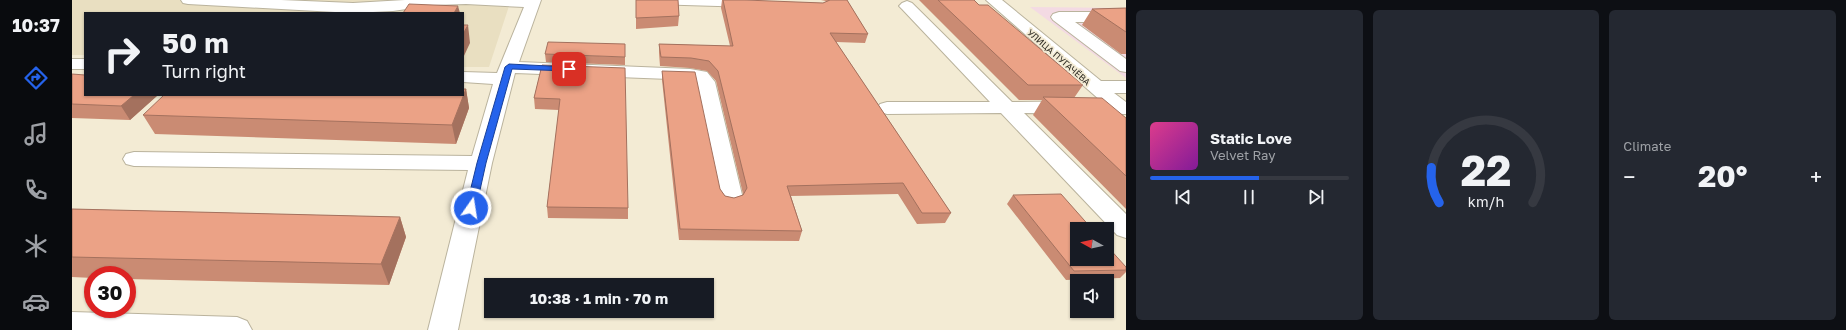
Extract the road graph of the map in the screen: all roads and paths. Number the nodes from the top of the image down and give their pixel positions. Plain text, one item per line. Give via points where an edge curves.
1 (188, 0) edge
2 (651, 0) edge
3 (993, 0) edge
4 (533, 1) edge
5 (279, 2) edge
6 (766, 4) edge
7 (907, 6) dead end
8 (1126, 17) edge
9 (72, 64) edge
10 (84, 64) edge
11 (1126, 67) edge
12 (507, 73) junction
13 (464, 78) edge
14 (1095, 87) junction
15 (1126, 87) edge
16 (1005, 106) junction
17 (888, 108) dead end
18 (1122, 110) edge
19 (134, 159) dead end
20 (482, 163) junction
21 (731, 199) edge
22 (1126, 229) edge
23 (72, 324) edge
24 (237, 330) edge
25 (443, 330) edge

1 - 5 street
2 - 6 street
3 - 14 street, УЛИЦА ПУГАЧЁВА
4 - 5 street via 433,1 353,8
4 - 12 street
7 - 16 street
8 - 11 street via 1059,17
9 - 10 street
12 - 13 street
12 - 20 street
12 - 21 street via 701,76 706,82
14 - 15 street
14 - 18 street, УЛИЦА ПУГАЧЁВА
16 - 17 street
16 - 18 street
16 - 22 street
19 - 20 street
20 - 25 street
23 - 24 street

